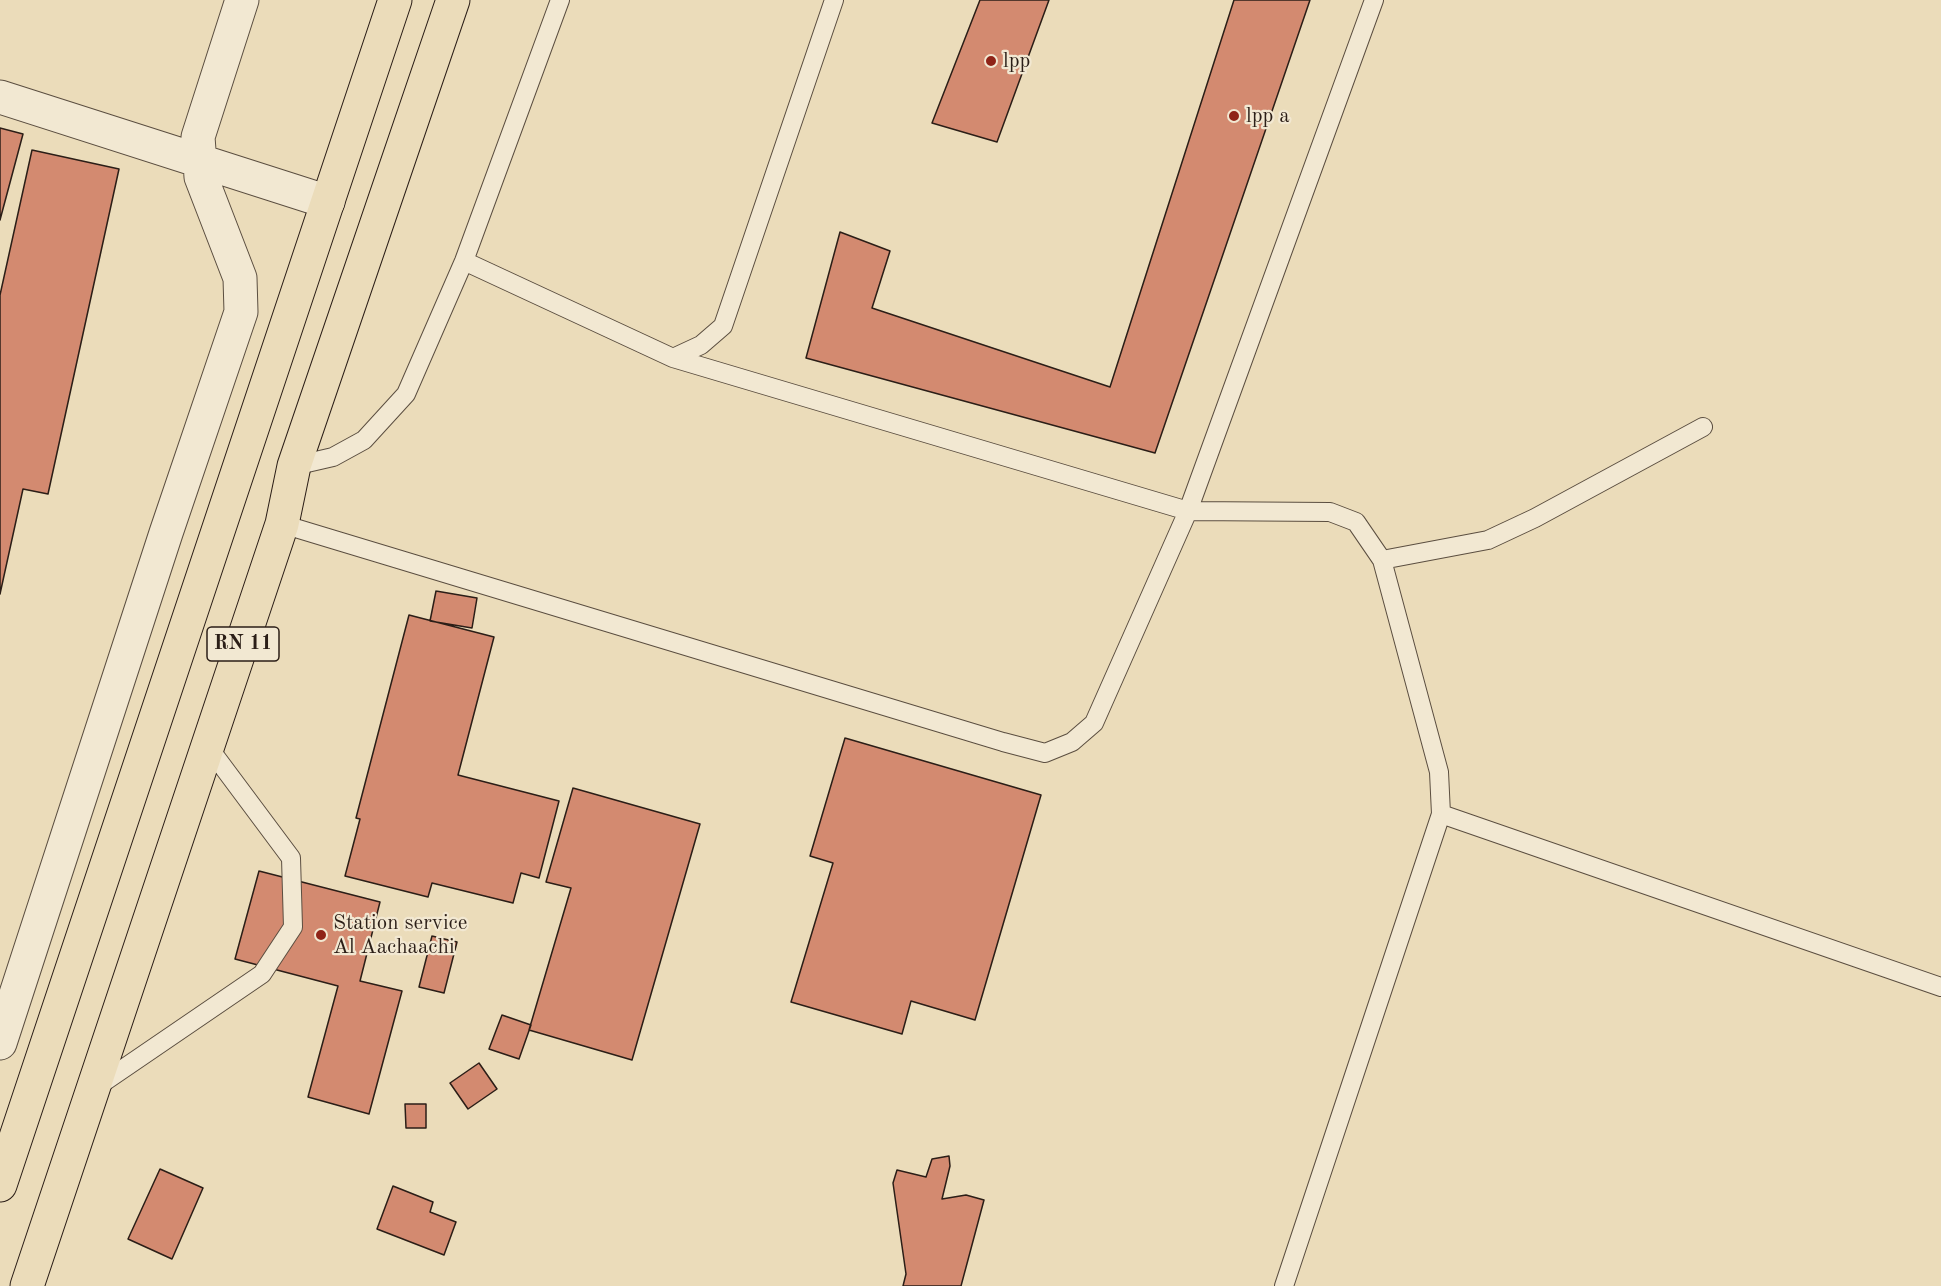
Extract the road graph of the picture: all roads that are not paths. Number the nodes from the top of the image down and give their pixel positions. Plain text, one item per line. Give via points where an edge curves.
1 (242, 0) edge
2 (395, 0) edge
3 (453, 0) edge
4 (560, 0) edge
5 (834, 0) edge
6 (1374, 0) edge
7 (0, 97) edge
8 (200, 160) junction
9 (328, 202) junction
10 (465, 261) junction
11 (673, 358) junction
12 (1703, 427) dead end
13 (294, 466) junction
14 (1188, 511) junction
15 (282, 524) junction
16 (1382, 560) junction
17 (209, 748) junction
18 (1441, 813) junction
19 (1941, 987) edge
20 (0, 1042) edge
21 (94, 1089) junction
22 (0, 1185) edge
23 (27, 1286) edge
24 (1284, 1286) edge

1 - 8 street via 198,137
2 - 9 highway, RN 11
3 - 13 highway, RN 11
4 - 10 lane
5 - 11 lane via 723,326 701,345
6 - 14 lane
7 - 8 street
8 - 9 street
8 - 20 street via 201,177 240,278 241,312
9 - 22 highway, RN 11
10 - 11 lane
10 - 13 lane via 406,394 364,440 333,457
11 - 14 lane
12 - 16 lane via 1488,540
13 - 15 highway, RN 11
14 - 15 lane via 1094,723 1072,742 1045,753
14 - 16 lane via 1330,512 1356,522
15 - 17 highway, RN 11
16 - 18 lane via 1439,772
17 - 21 highway, RN 11
17 - 21 lane via 291,858 293,927 262,974
18 - 19 lane
18 - 24 lane
21 - 23 highway, RN 11

